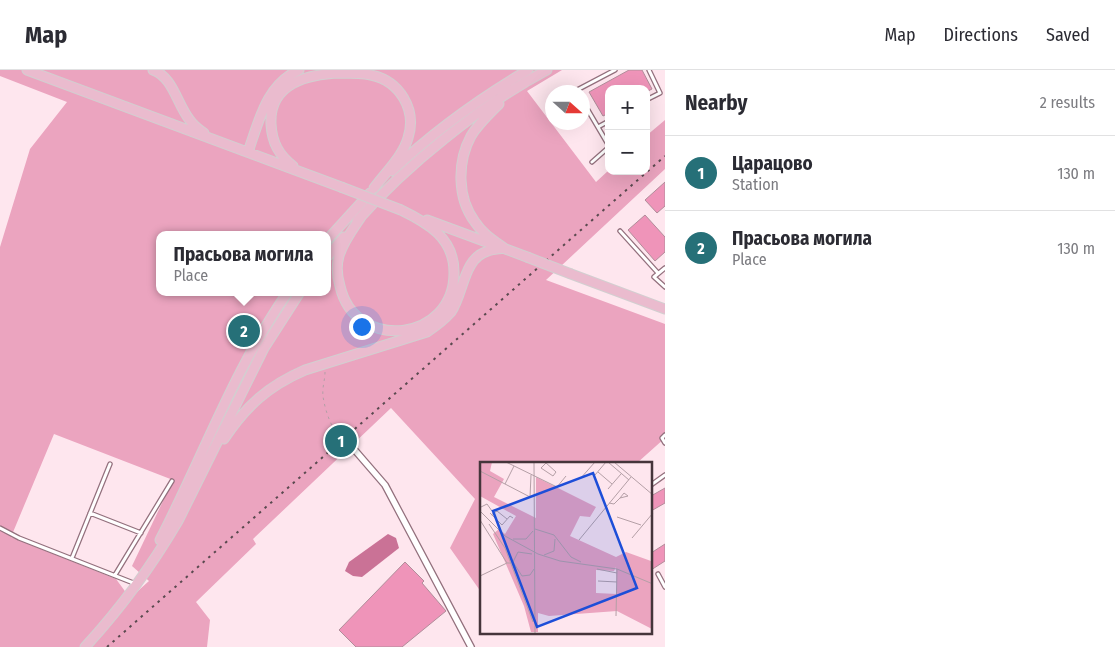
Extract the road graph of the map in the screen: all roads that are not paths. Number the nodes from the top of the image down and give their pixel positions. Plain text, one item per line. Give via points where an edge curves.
1 (27, 70) edge
2 (153, 70) edge
3 (299, 70) edge
4 (528, 70) edge
5 (547, 70) edge
6 (615, 70) edge
7 (650, 70) edge
8 (586, 85) edge
9 (517, 88) junction
10 (650, 98) edge
11 (590, 114) edge
12 (605, 123) edge
13 (598, 127) junction
14 (210, 137) junction
15 (605, 139) edge
16 (605, 150) edge
17 (248, 152) junction
18 (592, 162) dead end
19 (301, 172) junction
20 (374, 188) junction
21 (401, 210) junction
22 (361, 217) junction
23 (620, 231) dead end
24 (331, 235) edge
25 (504, 248) junction
26 (331, 252) edge
27 (665, 268) edge
28 (658, 273) junction
29 (665, 287) edge
30 (285, 296) edge
31 (297, 296) edge
32 (665, 309) edge
33 (665, 435) edge
34 (665, 443) edge
35 (353, 448) road end
36 (208, 461) junction
37 (110, 464) dead end
38 (665, 475) edge
39 (172, 481) dead end
40 (652, 484) edge
41 (90, 513) junction
42 (0, 528) edge
43 (141, 533) junction
44 (72, 558) junction
45 (658, 574) dead end
46 (116, 575) junction
47 (138, 585) junction
48 (665, 587) edge
49 (85, 647) edge
50 (471, 647) edge

1 - 14 main road
2 - 14 main road via 166,79 189,119
3 - 17 main road via 281,80 273,89
4 - 20 main road via 446,125
5 - 9 main road
6 - 8 lane
7 - 10 lane via 660,92
9 - 22 main road via 452,133
9 - 25 main road via 480,123 471,137 461,166 461,183 468,210 483,232
11 - 13 lane
12 - 13 lane
13 - 15 lane
14 - 17 main road
16 - 18 lane
17 - 19 main road
19 - 20 main road via 280,154 275,145 271,122 276,100 292,83 311,75 372,75 398,90 411,118 408,140
19 - 21 main road, bridge
20 - 24 main road
21 - 22 main road via 440,234 454,268 447,302 432,320 411,330 388,331 365,323 341,293 337,267 339,256
21 - 25 main road
22 - 26 main road
23 - 28 lane
25 - 32 main road, bridge
25 - 36 main road via 480,254 473,261 450,312 428,332 286,378 244,411
27 - 28 lane
28 - 29 lane via 654,277
30 - 47 main road via 237,378
31 - 36 main road via 260,356
33 - 34 lane via 662,438
35 - 50 street via 385,486
36 - 47 main road via 178,522
37 - 41 lane
38 - 40 lane
39 - 43 lane
41 - 43 lane
41 - 44 lane
42 - 44 lane
43 - 46 lane
44 - 46 lane
45 - 48 lane
46 - 47 lane
47 - 49 main road

